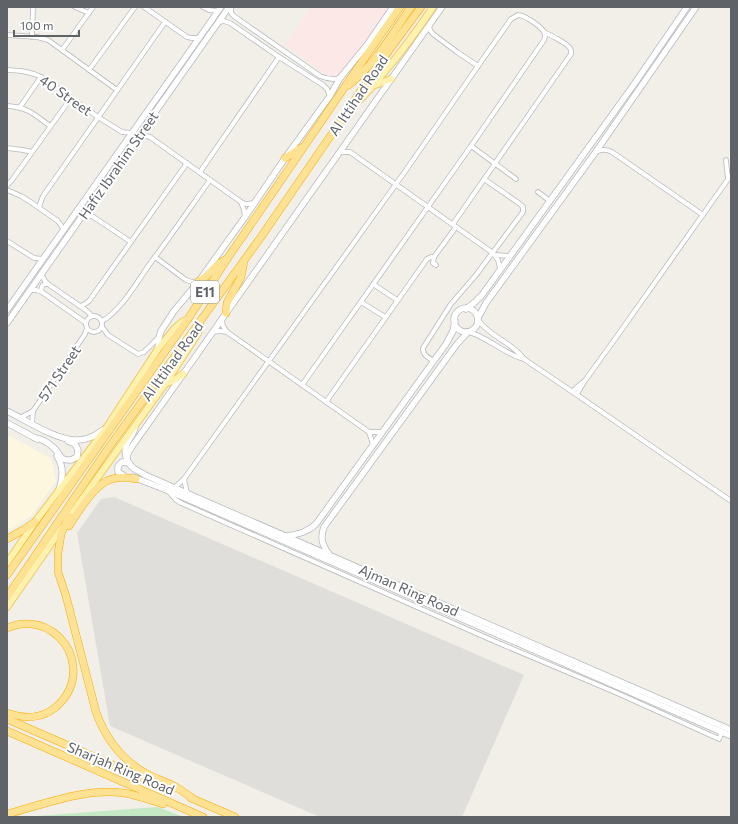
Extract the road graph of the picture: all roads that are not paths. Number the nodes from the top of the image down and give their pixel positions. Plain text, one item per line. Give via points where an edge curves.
1 (33, 7) edge
2 (75, 7) edge
3 (93, 7) edge
4 (135, 7) edge
5 (144, 7) edge
6 (230, 7) edge
7 (394, 7) edge
8 (400, 7) edge
9 (412, 7) edge
10 (421, 7) edge
11 (433, 7) edge
12 (442, 7) edge
13 (687, 7) edge
14 (696, 7) edge
15 (205, 8) edge
16 (220, 9) edge
17 (89, 13) junction
18 (238, 19) junction
19 (212, 20) junction
20 (165, 22) junction
21 (219, 22) junction
22 (429, 25) junction
23 (234, 26) junction
24 (545, 33) junction
25 (423, 34) junction
26 (433, 34) junction
27 (7, 35) edge
28 (187, 36) junction
29 (373, 36) junction
30 (32, 37) junction
31 (199, 38) junction
32 (191, 49) junction
33 (62, 50) junction
34 (368, 52) junction
35 (279, 57) junction
36 (478, 66) junction
37 (7, 70) edge
38 (89, 70) junction
39 (320, 76) junction
40 (40, 77) junction
41 (340, 78) junction
42 (391, 79) junction
43 (316, 81) junction
44 (373, 86) junction
45 (344, 89) junction
46 (117, 90) junction
47 (330, 96) junction
48 (71, 98) junction
49 (7, 106) edge
50 (20, 107) junction
51 (349, 109) junction
52 (98, 117) junction
53 (146, 125) junction
54 (50, 126) junction
55 (122, 132) junction
56 (132, 133) junction
57 (139, 135) junction
58 (150, 137) junction
59 (347, 142) junction
60 (125, 143) junction
61 (305, 146) junction
62 (471, 146) junction
63 (7, 148) edge
64 (32, 152) junction
65 (340, 152) junction
66 (350, 152) junction
67 (595, 153) junction
68 (285, 158) junction
69 (726, 160) dead end
70 (187, 163) junction
71 (495, 163) junction
72 (200, 172) junction
73 (731, 175) edge
74 (484, 179) junction
75 (516, 179) dead end
76 (728, 179) junction
77 (12, 180) junction
78 (210, 180) junction
79 (396, 184) junction
80 (7, 185) edge
81 (9, 190) edge
82 (538, 192) dead end
83 (43, 196) junction
84 (550, 201) junction
85 (32, 202) junction
86 (241, 202) junction
87 (255, 203) junction
88 (89, 206) junction
89 (428, 206) junction
90 (39, 208) junction
91 (703, 215) junction
92 (82, 216) junction
93 (92, 216) junction
94 (245, 217) junction
95 (58, 221) junction
96 (71, 221) junction
97 (454, 225) junction
98 (64, 230) junction
99 (7, 241) edge
100 (131, 242) junction
101 (494, 254) junction
102 (509, 256) junction
103 (155, 257) junction
104 (434, 257) junction
105 (34, 258) junction
106 (44, 259) junction
107 (227, 259) junction
108 (245, 260) junction
109 (436, 265) dead end
110 (37, 268) junction
111 (500, 268) junction
112 (41, 274) junction
113 (186, 280) junction
114 (198, 281) junction
115 (48, 284) junction
116 (373, 284) junction
117 (30, 290) junction
118 (190, 290) junction
119 (42, 292) junction
120 (397, 300) junction
121 (89, 301) junction
122 (361, 302) junction
123 (80, 306) junction
124 (466, 309) junction
125 (7, 310) edge
126 (87, 311) junction
127 (226, 313) junction
128 (92, 316) junction
129 (385, 317) junction
130 (188, 319) junction
131 (478, 319) junction
132 (222, 320) junction
133 (102, 321) junction
134 (455, 321) junction
135 (200, 322) junction
136 (7, 323) edge
137 (86, 323) junction
138 (102, 327) junction
139 (89, 330) junction
140 (213, 332) junction
141 (227, 332) junction
142 (469, 332) junction
143 (159, 336) junction
144 (158, 349) junction
145 (524, 359) junction
146 (434, 361) junction
147 (269, 362) junction
148 (183, 374) junction
149 (164, 384) junction
150 (302, 385) junction
151 (575, 393) junction
152 (326, 402) junction
153 (7, 411) edge
154 (33, 411) junction
155 (20, 418) junction
156 (7, 423) edge
157 (32, 424) junction
158 (135, 424) junction
159 (107, 427) junction
160 (46, 431) junction
161 (369, 432) junction
162 (382, 432) junction
163 (35, 438) junction
164 (373, 445) junction
165 (128, 461) junction
166 (352, 474) junction
167 (123, 475) junction
168 (136, 479) junction
169 (184, 479) junction
170 (175, 487) junction
171 (90, 488) junction
172 (169, 491) junction
173 (59, 492) junction
174 (187, 493) junction
175 (348, 493) junction
176 (731, 501) edge
177 (69, 516) junction
178 (35, 522) junction
179 (286, 536) junction
180 (7, 539) edge
181 (330, 556) junction
182 (7, 563) edge
183 (7, 575) edge
184 (66, 596) junction
185 (7, 597) edge
186 (7, 607) edge
187 (7, 628) edge
188 (7, 713) edge
189 (7, 719) edge
190 (731, 730) edge
191 (7, 731) edge
192 (722, 732) junction
193 (731, 736) edge
194 (194, 799) junction
195 (7, 814) edge
196 (202, 817) edge
197 (235, 817) edge

1 - 30 street
2 - 17 street
3 - 17 street
4 - 38 street
5 - 20 street
6 - 18 street
6 - 21 main road, Hafiz Ibrahim Street
7 - 29 main road
8 - 34 highway, Al Ittihad Road / E11
9 - 45 highway via 373,61
10 - 51 highway, Al Ittihad Road / E11
11 - 44 main road
12 - 22 main road
13 - 84 main road
14 - 67 main road
15 - 16 street via 212,11
15 - 19 street
16 - 19 main road, Hafiz Ibrahim Street
17 - 33 street
18 - 23 street
18 - 39 street
19 - 31 main road, Hafiz Ibrahim Street
20 - 28 street
20 - 46 street
21 - 23 street via 226,21
21 - 53 main road, Hafiz Ibrahim Street
22 - 25 main road
22 - 26 street
23 - 35 street
24 - 36 street via 525,17 515,16
24 - 62 street via 544,40
24 - 71 street via 570,48 571,54
25 - 26 street
25 - 42 main road
26 - 36 street
27 - 30 street
28 - 31 street
28 - 32 street
29 - 34 highway
29 - 41 main road
30 - 33 street via 48,40
31 - 32 main road, Hafiz Ibrahim Street
32 - 56 main road, Hafiz Ibrahim Street
33 - 38 street
34 - 45 highway, Al Ittihad Road / E11
35 - 43 street
35 - 72 street
36 - 79 street
37 - 40 street, 40 Street via 24,71
38 - 46 street
39 - 41 street
39 - 43 street
40 - 48 street, 40 Street
40 - 50 street
41 - 47 main road
42 - 44 main road
42 - 59 main road
43 - 47 street via 325,87
44 - 51 main road
45 - 61 highway, Al Ittihad Road / E11
46 - 52 street
47 - 68 main road
48 - 52 street, 40 Street
48 - 54 street
49 - 50 street
50 - 54 street
51 - 108 highway, Al Ittihad Road / E11
52 - 55 street, 40 Street
52 - 83 street
53 - 57 main road, Hafiz Ibrahim Street
53 - 58 street
54 - 64 street
55 - 56 street, 40 Street
55 - 60 street
56 - 60 main road, Hafiz Ibrahim Street
57 - 58 street
57 - 88 main road, Hafiz Ibrahim Street
58 - 70 street
59 - 65 main road
59 - 66 street
60 - 96 main road, Hafiz Ibrahim Street
61 - 68 highway
61 - 107 highway, Al Ittihad Road / E11
62 - 71 street
62 - 89 street
63 - 64 street
64 - 77 street
65 - 66 street
65 - 127 main road
66 - 79 street
67 - 91 street via 602,150 612,152
67 - 131 main road via 486,303
68 - 87 main road
69 - 76 street
70 - 72 street
70 - 100 street
71 - 74 street
71 - 75 street
72 - 78 street
73 - 76 street
74 - 97 street
74 - 101 street via 520,204 523,209
76 - 91 street
77 - 80 street
77 - 81 street
78 - 86 street
78 - 103 street
79 - 89 street
79 - 147 street
81 - 85 street
82 - 84 street
83 - 85 street
83 - 90 street
84 - 102 main road
85 - 90 street
86 - 87 street
86 - 94 street
87 - 94 main road
88 - 92 main road, Hafiz Ibrahim Street
88 - 93 street
89 - 97 street
89 - 116 street
90 - 95 street
91 - 151 street
92 - 93 street
92 - 112 main road, Hafiz Ibrahim Street
93 - 100 street
94 - 114 main road
95 - 96 street
95 - 98 street
96 - 98 main road, Hafiz Ibrahim Street
97 - 101 street
97 - 104 street
98 - 106 main road, Hafiz Ibrahim Street
99 - 105 street
100 - 121 street
101 - 102 street
101 - 111 street
101 - 146 street via 451,304 423,348 424,353
102 - 111 main road
103 - 113 street
103 - 133 street via 118,307
104 - 109 street via 433,263
104 - 120 street via 427,258
105 - 106 street
105 - 110 street
106 - 110 main road, Hafiz Ibrahim Street
107 - 114 highway via 220,262 208,276
107 - 130 highway, Al Ittihad Road / E11
108 - 127 highway
108 - 135 highway, Al Ittihad Road / E11
110 - 125 main road, Hafiz Ibrahim Street
111 - 124 main road via 482,295
112 - 115 street
112 - 117 main road, Hafiz Ibrahim Street
113 - 114 street
113 - 118 street
114 - 118 main road
115 - 119 street via 42,286
115 - 123 street
116 - 120 street
116 - 122 street
117 - 119 street
117 - 136 main road, Hafiz Ibrahim Street
118 - 143 main road
119 - 137 street
120 - 129 street
121 - 123 street
121 - 126 street
122 - 129 street
122 - 150 street
123 - 126 street
124 - 131 main road via 474,311
124 - 134 main road via 457,313
126 - 128 street
127 - 132 main road
128 - 133 street via 97,316
128 - 137 street
129 - 152 street
130 - 144 main road via 174,329
130 - 183 highway, Al Ittihad Road / E11
131 - 142 main road via 478,324
131 - 145 street via 486,330 516,350
132 - 140 main road
132 - 141 street
133 - 138 street
134 - 142 main road via 458,329
134 - 146 main road via 449,340
135 - 149 main road via 198,333
135 - 185 highway, Al Ittihad Road / E11 via 107,450
137 - 139 street
138 - 139 street via 95,332
138 - 143 street via 108,335 138,354 144,352
139 - 154 street, 571 Street
140 - 141 street
140 - 148 main road
141 - 147 street
142 - 145 street
142 - 175 main road via 457,344
143 - 144 main road
144 - 159 main road
145 - 151 street
146 - 162 main road
147 - 150 street
147 - 169 street
148 - 149 main road
148 - 165 main road via 131,448
149 - 158 main road
150 - 152 street
151 - 176 street
152 - 161 street
153 - 155 main road
154 - 155 street, 571 Street
154 - 157 street, 571 Street
155 - 157 main road
156 - 163 main road
157 - 160 main road
158 - 165 main road via 126,447
158 - 171 main road
159 - 160 main road via 92,437 78,440 66,439
159 - 173 main road
160 - 163 main road via 75,444 78,450 77,457 65,460 51,445
161 - 162 street
161 - 164 street
162 - 164 main road
163 - 173 main road via 57,455 62,474
164 - 166 main road
165 - 167 main road via 120,462 118,466 118,472
165 - 170 main road, Ajman Ring Road via 134,469
166 - 175 main road via 346,487
166 - 179 main road via 313,527 303,533
167 - 168 main road, Ajman Ring Road
167 - 171 main road via 109,477
168 - 172 main road, Ajman Ring Road
168 - 184 highway via 116,478 97,486 71,522 63,539 61,556
169 - 170 street
169 - 174 street
170 - 174 main road, Ajman Ring Road
171 - 177 main road
172 - 192 main road, Ajman Ring Road
172 - 192 street via 181,503 494,641 719,739
173 - 178 main road
174 - 179 main road, Ajman Ring Road
175 - 181 main road via 323,530 322,543
177 - 184 highway via 61,534 58,553 58,572
177 - 186 main road
178 - 180 highway
178 - 182 main road
179 - 181 main road, Ajman Ring Road
181 - 190 main road, Ajman Ring Road
184 - 194 highway via 96,712 109,738 121,754 145,773
187 - 188 highway via 30,624 54,632 66,647 73,666 71,687 66,696 50,711 29,717
189 - 194 highway, Sharjah Ring Road
191 - 196 highway, Sharjah Ring Road
192 - 193 main road, Ajman Ring Road
194 - 197 highway, Sharjah Ring Road
195 - 196 highway via 69,797 110,792 141,797

